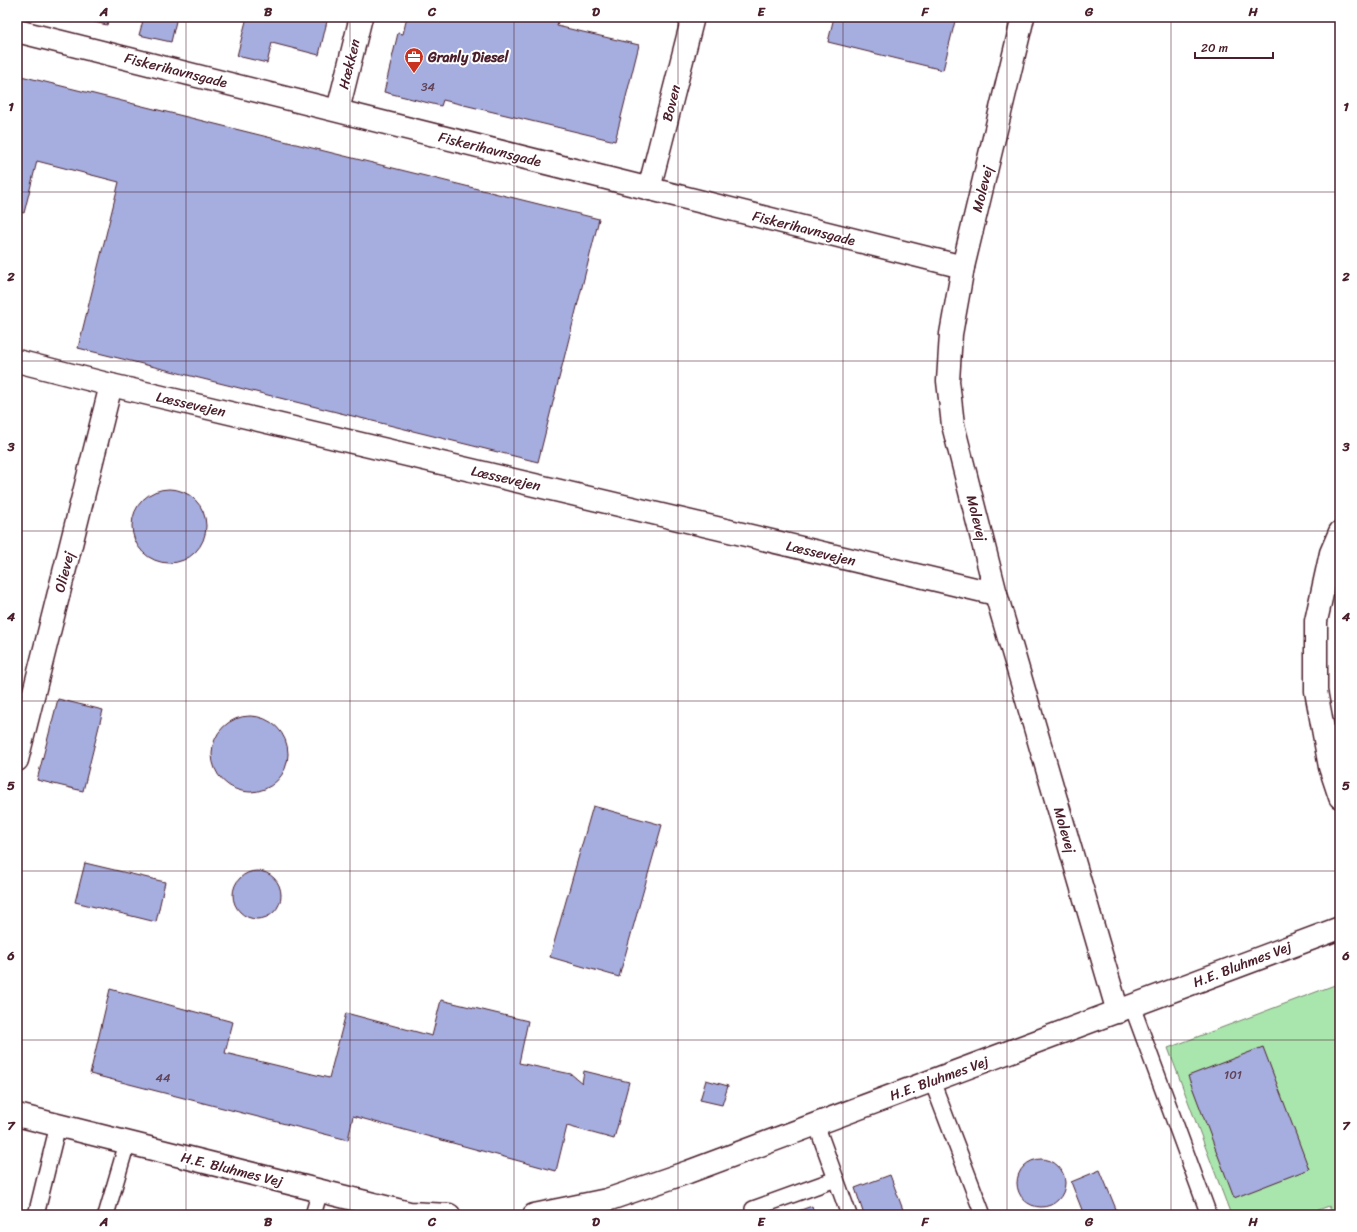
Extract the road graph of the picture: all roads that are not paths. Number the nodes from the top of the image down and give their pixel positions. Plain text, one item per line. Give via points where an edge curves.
1 (361, 17) edge
2 (693, 17) edge
3 (1023, 17) edge
4 (17, 31) edge
5 (338, 110) junction
6 (649, 189) junction
7 (963, 267) junction
8 (17, 361) edge
9 (111, 385) junction
10 (1340, 532) edge
11 (996, 594) junction
12 (17, 760) edge
13 (1340, 797) edge
14 (1340, 928) edge
15 (1125, 1009) junction
16 (932, 1081) junction
17 (17, 1115) edge
18 (816, 1124) junction
19 (58, 1125) junction
20 (127, 1143) junction
21 (836, 1179) junction
22 (320, 1191) junction
23 (36, 1215) edge
24 (106, 1215) edge
25 (313, 1215) edge
26 (449, 1215) edge
27 (534, 1215) edge
28 (755, 1215) edge
29 (849, 1215) edge
30 (983, 1215) edge
31 (1209, 1215) edge

1 - 5 street, Hækken
2 - 6 street, Boven
3 - 7 street, Molevej
4 - 5 street, Fiskerihavnsgade
5 - 6 street, Fiskerihavnsgade
6 - 7 street, Fiskerihavnsgade
7 - 11 street, Molevej via 951,334 948,381 953,425
8 - 9 street, Læssevejen
9 - 11 street, Læssevejen
9 - 12 street, Olievej
10 - 13 street via 1331,554 1316,621 1316,690 1330,767
11 - 15 street, Molevej via 1057,802
14 - 15 street, H.E. Bluhmes Vej
15 - 16 street, H.E. Bluhmes Vej
15 - 31 lane
16 - 18 street, H.E. Bluhmes Vej
16 - 30 lane
17 - 19 street, H.E. Bluhmes Vej
18 - 21 lane
18 - 27 street, H.E. Bluhmes Vej via 607,1200
19 - 20 street, H.E. Bluhmes Vej
19 - 23 lane
20 - 22 street, H.E. Bluhmes Vej
20 - 24 lane
21 - 28 lane via 753,1210
21 - 29 lane
22 - 25 lane
22 - 26 street, H.E. Bluhmes Vej via 409,1213

